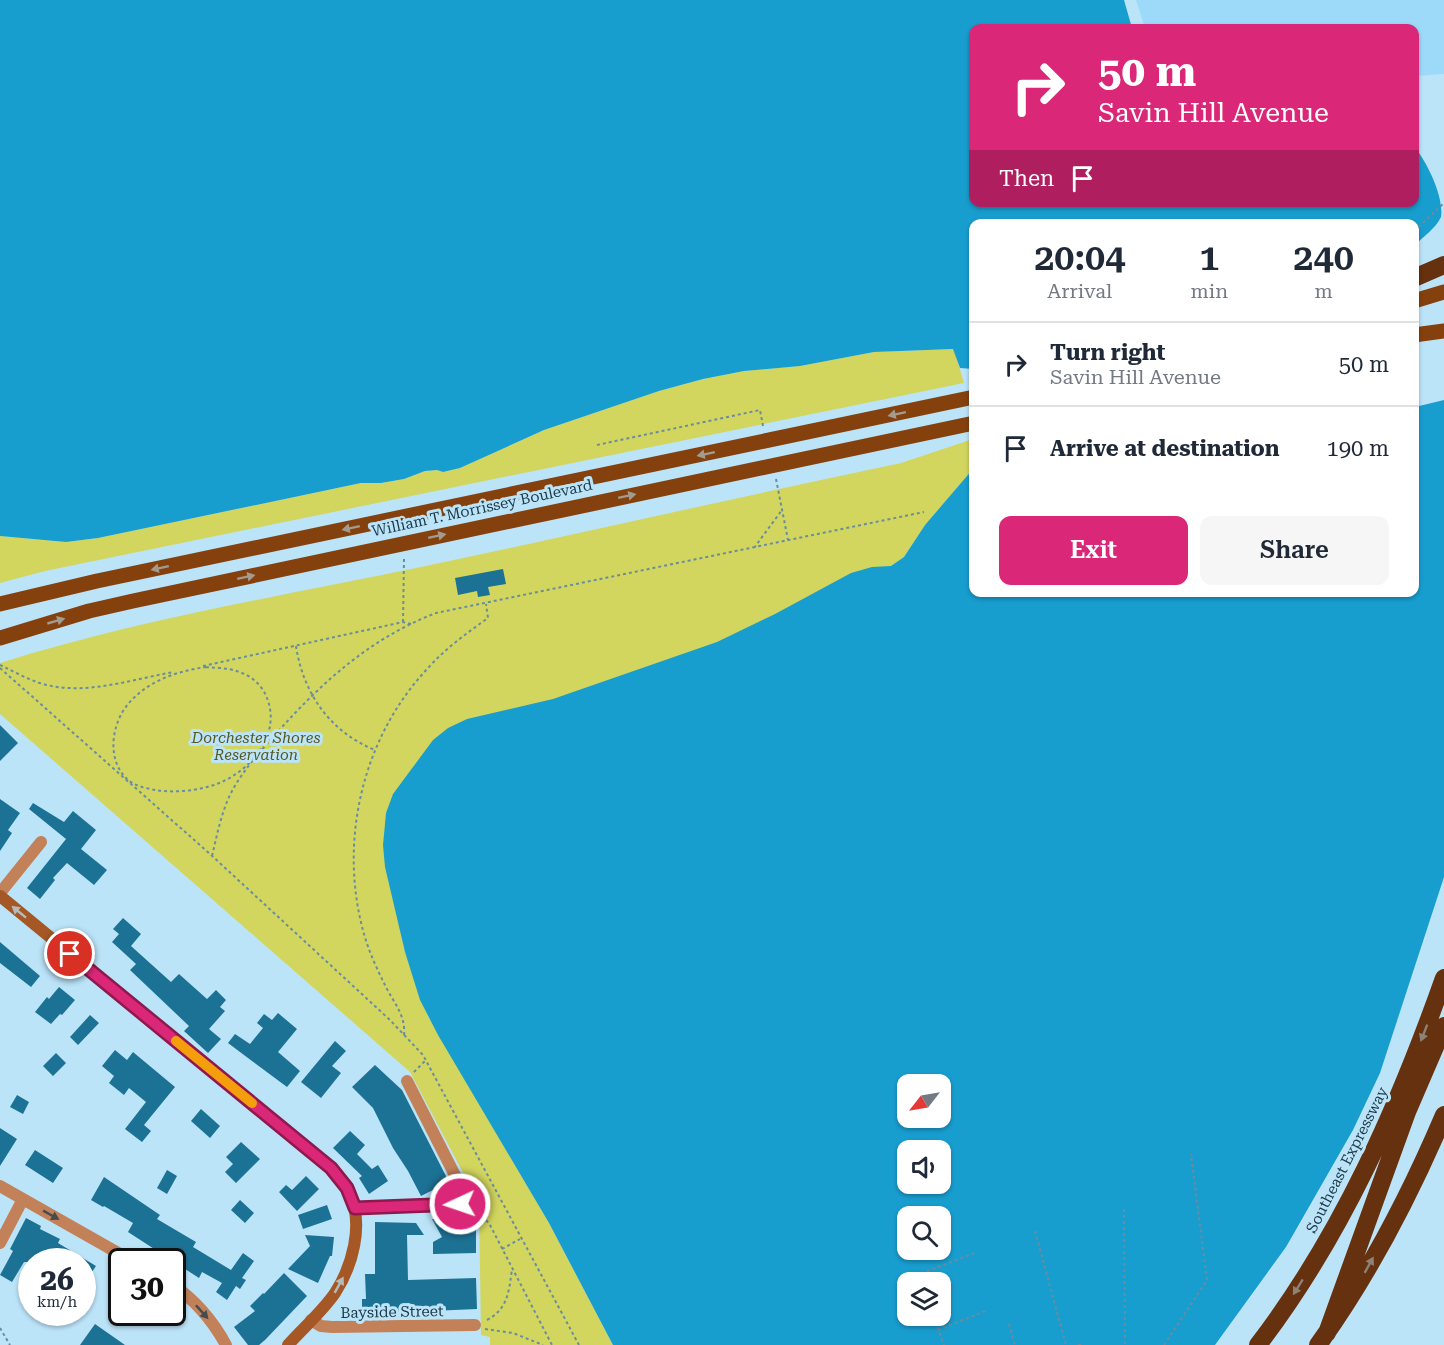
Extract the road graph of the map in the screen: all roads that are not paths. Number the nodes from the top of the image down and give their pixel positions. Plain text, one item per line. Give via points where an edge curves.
1 (1444, 265) edge
2 (1419, 276) edge
3 (1444, 292) edge
4 (1419, 300) edge
5 (1444, 331) edge
6 (1419, 334) edge
7 (969, 399) edge
8 (967, 425) edge
9 (0, 604) edge
10 (0, 638) edge
11 (40, 842) dead end
12 (0, 895) edge
13 (1444, 978) edge
14 (1444, 1026) edge
15 (1444, 1037) edge
16 (407, 1081) dead end
17 (1407, 1112) junction
18 (1444, 1115) edge
19 (0, 1186) edge
20 (23, 1199) junction
21 (355, 1208) junction
22 (1329, 1237) junction
23 (0, 1244) edge
24 (109, 1248) edge
25 (186, 1294) edge
26 (311, 1320) junction
27 (475, 1325) road end
28 (1323, 1339) edge
29 (226, 1345) edge
30 (288, 1345) edge
31 (1258, 1345) edge

1 - 2 highway
3 - 4 main road
5 - 6 main road
7 -> 9 main road, William T. Morrissey Boulevard
10 -> 8 main road, William T. Morrissey Boulevard via 138,600
11 - 12 street
21 -> 12 street via 347,1188 331,1168
13 -> 22 highway, Southeast Expressway via 1393,1112
14 - 17 highway
15 - 17 highway
16 - 21 street via 464,1193 464,1200 457,1205
17 - 22 highway
17 - 28 highway
28 -> 18 highway via 1390,1228
19 - 20 street
20 - 23 street
20 -> 24 street
26 -> 21 street via 334,1294 347,1268 355,1235
22 -> 31 highway, Southeast Expressway
25 -> 29 street
26 - 27 street, Bayside Street via 332,1328
26 - 30 street

